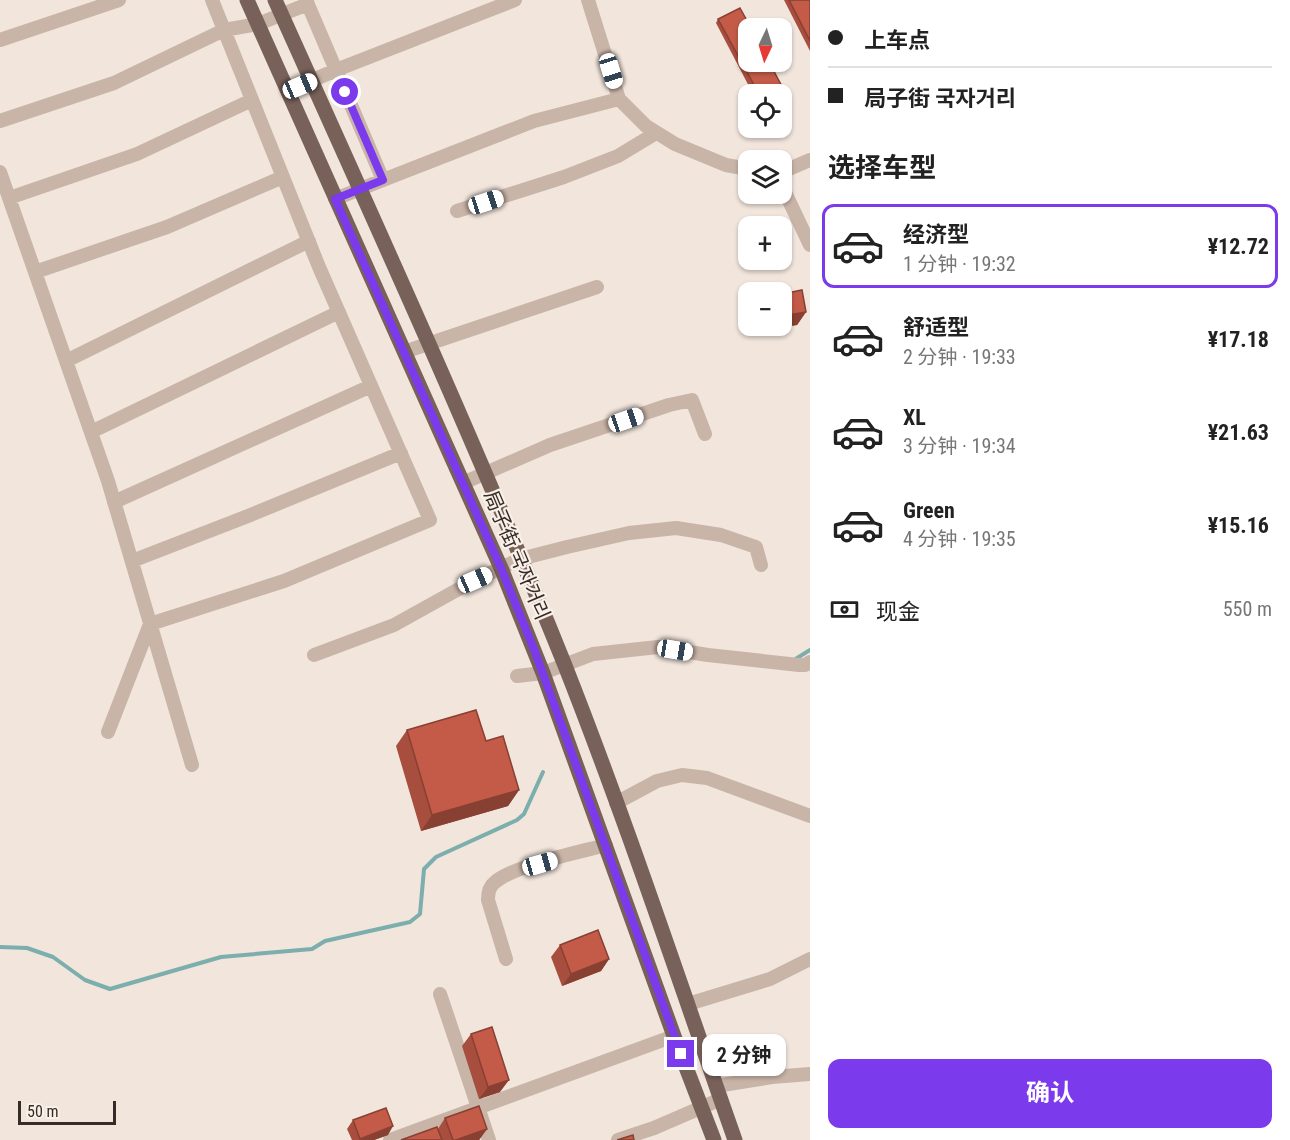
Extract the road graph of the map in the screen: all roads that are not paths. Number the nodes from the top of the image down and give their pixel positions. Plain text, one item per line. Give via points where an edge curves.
1 (119, 0) edge
2 (212, 0) edge
3 (247, 0) edge
4 (275, 0) edge
5 (514, 0) edge
6 (588, 0) edge
7 (307, 2) edge
8 (282, 15) junction
9 (258, 24) junction
10 (224, 30) junction
11 (0, 40) edge
12 (336, 70) junction
13 (312, 81) junction
14 (288, 91) junction
15 (619, 99) junction
16 (252, 100) junction
17 (0, 121) edge
18 (656, 133) junction
19 (810, 160) edge
20 (738, 167) edge
21 (792, 168) edge
22 (0, 172) edge
23 (283, 177) junction
24 (383, 180) junction
25 (360, 188) junction
26 (9, 198) junction
27 (335, 199) junction
28 (791, 204) edge
29 (458, 212) dead end
30 (309, 241) junction
31 (810, 245) edge
32 (35, 272) junction
33 (597, 287) dead end
34 (339, 312) junction
35 (429, 343) junction
36 (404, 352) junction
37 (66, 361) junction
38 (371, 386) junction
39 (91, 432) junction
40 (705, 434) dead end
41 (400, 453) junction
42 (484, 473) junction
43 (463, 483) junction
44 (114, 502) junction
45 (520, 559) junction
46 (132, 561) junction
47 (761, 565) dead end
48 (501, 568) junction
49 (150, 624) junction
50 (314, 655) dead end
51 (564, 664) junction
52 (805, 664) edge
53 (543, 673) junction
54 (517, 676) dead end
55 (108, 732) dead end
56 (192, 765) dead end
57 (616, 802) junction
58 (810, 816) edge
59 (606, 845) junction
60 (506, 959) dead end
61 (810, 959) edge
62 (440, 994) dead end
63 (688, 1004) junction
64 (674, 1036) junction
65 (810, 1074) edge
66 (718, 1093) junction
67 (703, 1107) junction
68 (478, 1108) junction
69 (656, 1134) edge
70 (390, 1140) edge
71 (489, 1140) edge
72 (618, 1140) edge
73 (714, 1140) edge
74 (735, 1140) edge

1 - 11 street
2 - 10 street
3 - 9 main road, 局子街 국자거리
4 - 8 main road, 局子街 국자거리
5 - 12 street
6 - 15 street
7 - 8 street
7 - 12 street
8 - 9 street
8 - 13 main road, 局子街 국자거리
9 - 10 street
9 - 14 main road, 局子街 국자거리
10 - 16 street
10 - 17 street via 114,83
12 - 13 street
12 - 24 street
13 - 14 street
13 - 25 main road, 局子街 국자거리
14 - 27 main road, 局子街 국자거리
15 - 18 street
15 - 24 street via 534,121
16 - 23 street
16 - 26 street via 137,154
18 - 20 street
18 - 29 street via 618,156
19 - 21 street
22 - 26 street
23 - 30 street
23 - 32 street via 167,227
24 - 25 street
25 - 27 street
25 - 35 main road, 局子街 국자거리
26 - 32 street
27 - 36 main road, 局子街 국자거리
28 - 31 street
30 - 34 street
30 - 37 street
32 - 37 street
33 - 35 street
34 - 38 street
34 - 39 street
35 - 36 street
35 - 42 main road, 局子街 국자거리
36 - 43 main road, 局子街 국자거리
37 - 39 street
38 - 41 street
38 - 44 street
39 - 44 street
40 - 42 street via 692,400 550,445
41 - 46 street
41 - 49 street via 430,520 284,581
42 - 43 street
42 - 45 main road, 局子街 국자거리
43 - 48 main road, 局子街 국자거리
44 - 46 street
45 - 47 street via 629,533 676,528 721,535 756,547
45 - 48 street
45 - 51 main road, 局子街 국자거리
46 - 49 street
48 - 50 street via 394,625
48 - 53 main road, 局子街 국자거리
49 - 55 street
49 - 56 street
51 - 52 street via 593,654 658,647
51 - 53 street
51 - 57 main road, 局子街 국자거리
53 - 54 street
53 - 59 main road, 局子街 국자거리
57 - 58 street via 657,781 682,775 707,778
57 - 63 main road, 局子街 국자거리
59 - 60 street via 518,870 495,882 488,900
59 - 64 main road, 局子街 국자거리
61 - 63 street via 770,979
62 - 68 street
63 - 66 main road, 局子街 국자거리
64 - 67 main road, 局子街 국자거리
64 - 68 street
65 - 66 street via 772,1077
66 - 67 street
66 - 74 main road, 局子街 국자거리
67 - 69 street
67 - 73 main road, 局子街 국자거리
68 - 70 street
68 - 71 street
69 - 72 street

